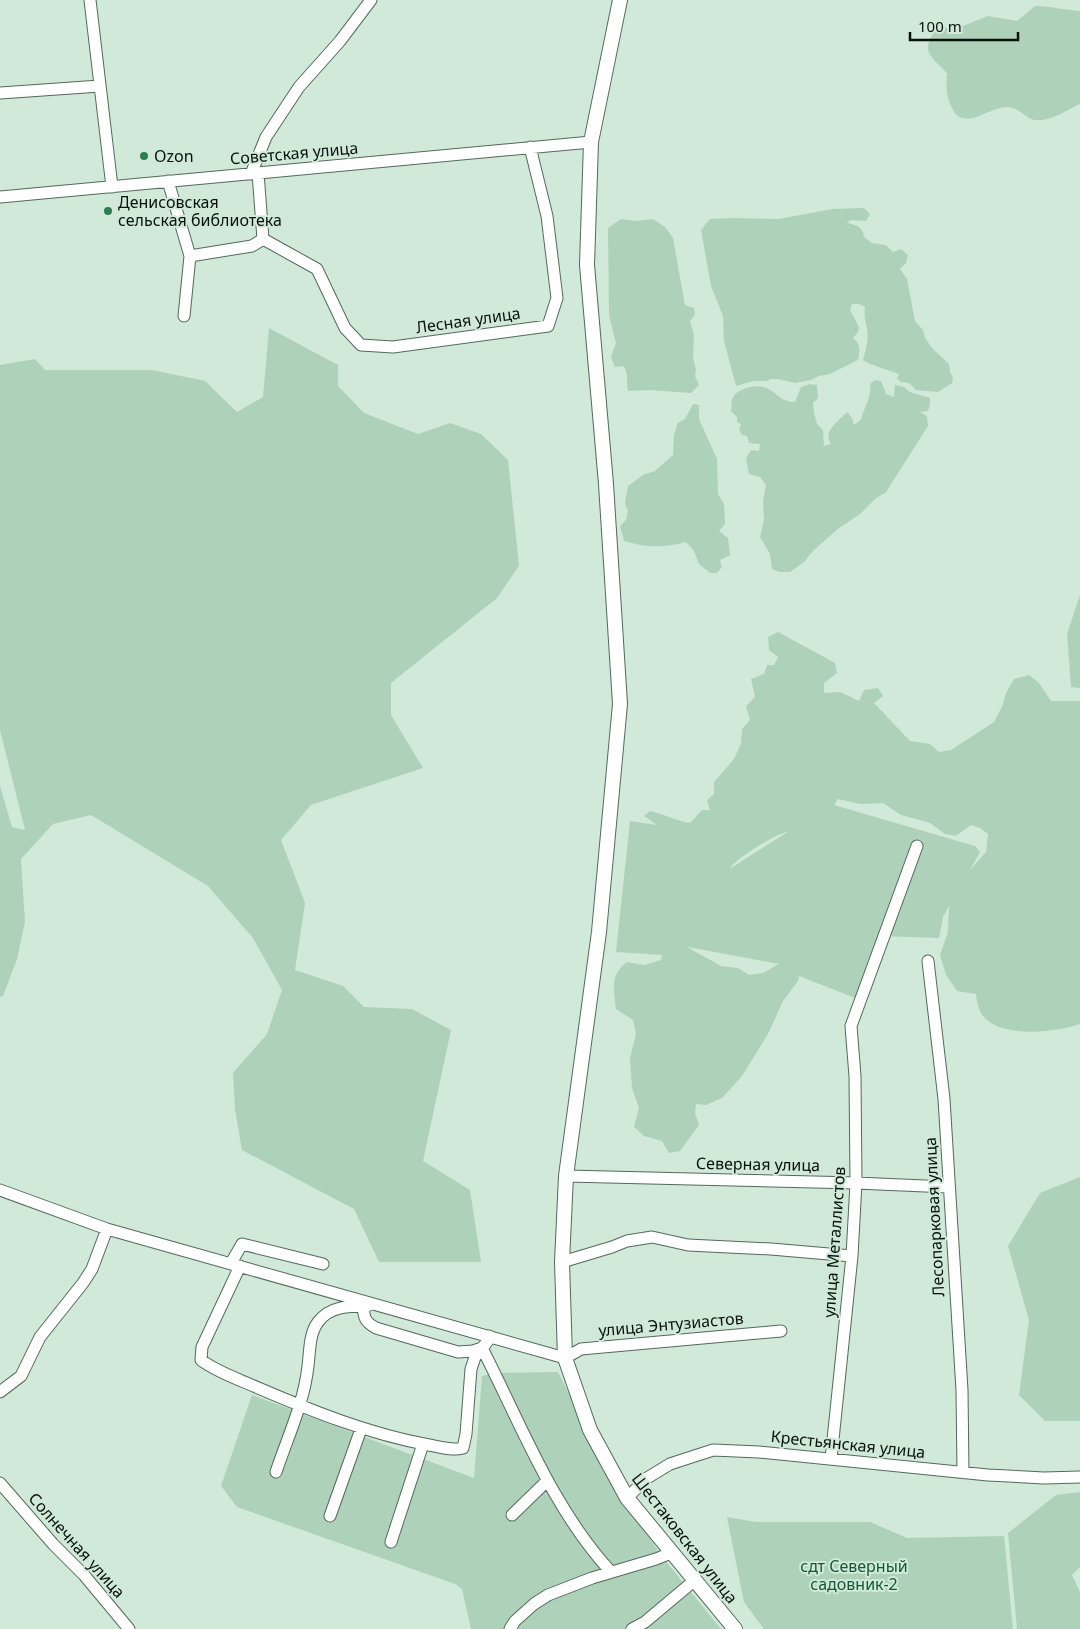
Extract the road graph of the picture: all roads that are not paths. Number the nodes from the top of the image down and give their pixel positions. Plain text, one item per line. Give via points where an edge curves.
1 (90, 0) edge
2 (371, 0) edge
3 (620, 0) edge
4 (100, 86) junction
5 (0, 93) edge
6 (591, 142) junction
7 (530, 147) junction
8 (254, 173) junction
9 (168, 182) junction
10 (112, 187) junction
11 (0, 197) edge
12 (263, 239) junction
13 (190, 256) junction
14 (184, 316) dead end
15 (917, 846) dead end
16 (928, 961) dead end
17 (566, 1176) junction
18 (856, 1182) junction
19 (948, 1187) junction
20 (0, 1190) edge
21 (107, 1229) junction
22 (852, 1256) junction
23 (562, 1262) junction
24 (323, 1264) dead end
25 (235, 1265) junction
26 (379, 1305) junction
27 (363, 1306) junction
28 (781, 1331) dead end
29 (489, 1336) junction
30 (482, 1348) junction
31 (565, 1358) junction
32 (0, 1392) edge
33 (301, 1405) junction
34 (362, 1429) junction
35 (423, 1444) junction
36 (831, 1459) junction
37 (276, 1472) dead end
38 (963, 1472) junction
39 (1080, 1477) edge
40 (547, 1481) junction
41 (0, 1483) edge
42 (627, 1498) junction
43 (512, 1515) dead end
44 (330, 1516) dead end
45 (391, 1542) dead end
46 (670, 1550) junction
47 (611, 1572) junction
48 (695, 1580) junction
49 (129, 1629) edge
50 (510, 1629) edge
51 (632, 1629) edge
52 (735, 1629) edge

1 - 4 street
2 - 8 street via 340,41 298,87 266,137
3 - 6 main road, Шестаковская улица
4 - 5 street
4 - 10 street
6 - 7 street, Советская улица
6 - 17 main road, Шестаковская улица via 587,265 606,484 620,704 598,932
7 - 8 street, Советская улица
7 - 12 street, Лесная улица via 547,216 557,298 548,326 393,346 361,346 345,328 317,269
8 - 9 street, Советская улица
8 - 12 street
9 - 10 street, Советская улица
9 - 13 street
10 - 11 street, Советская улица
12 - 13 street via 252,246
13 - 14 street
15 - 18 street, улица Металлистов via 851,1026
16 - 19 street, Лесопарковая улица via 944,1099
17 - 18 street, Северная улица
17 - 23 main road, Шестаковская улица
18 - 19 street, Северная улица
18 - 22 street, улица Металлистов
19 - 38 street, Лесопарковая улица via 962,1390
20 - 21 street
21 - 25 street
21 - 32 street via 92,1269 83,1283 40,1337 21,1376
22 - 23 street via 688,1245 652,1237 627,1241
22 - 36 street, улица Металлистов
23 - 31 main road, Шестаковская улица
24 - 25 street via 242,1244
25 - 26 street
25 - 33 street via 202,1347 201,1360
26 - 27 street
26 - 29 street
27 - 30 street via 367,1323 376,1328 458,1352
27 - 33 street via 333,1310 318,1322 310,1343
28 - 31 street, улица Энтузиастов via 582,1348
29 - 30 street
29 - 31 street
30 - 35 street via 471,1369 463,1448
30 - 40 street
31 - 42 main road, Шестаковская улица via 590,1430
33 - 34 street
33 - 37 street
34 - 35 street
34 - 44 street
35 - 45 street
36 - 38 street, Крестьянская улица
36 - 42 street, Крестьянская улица via 713,1450 670,1464 647,1478
38 - 39 street, Крестьянская улица via 1044,1478
40 - 43 street
40 - 47 street
41 - 49 street, Солнечная улица
42 - 46 main road, Шестаковская улица
46 - 47 street via 656,1559
46 - 48 main road, Шестаковская улица
47 - 50 street via 548,1595 515,1621
48 - 51 street via 646,1622
48 - 52 main road, Шестаковская улица

